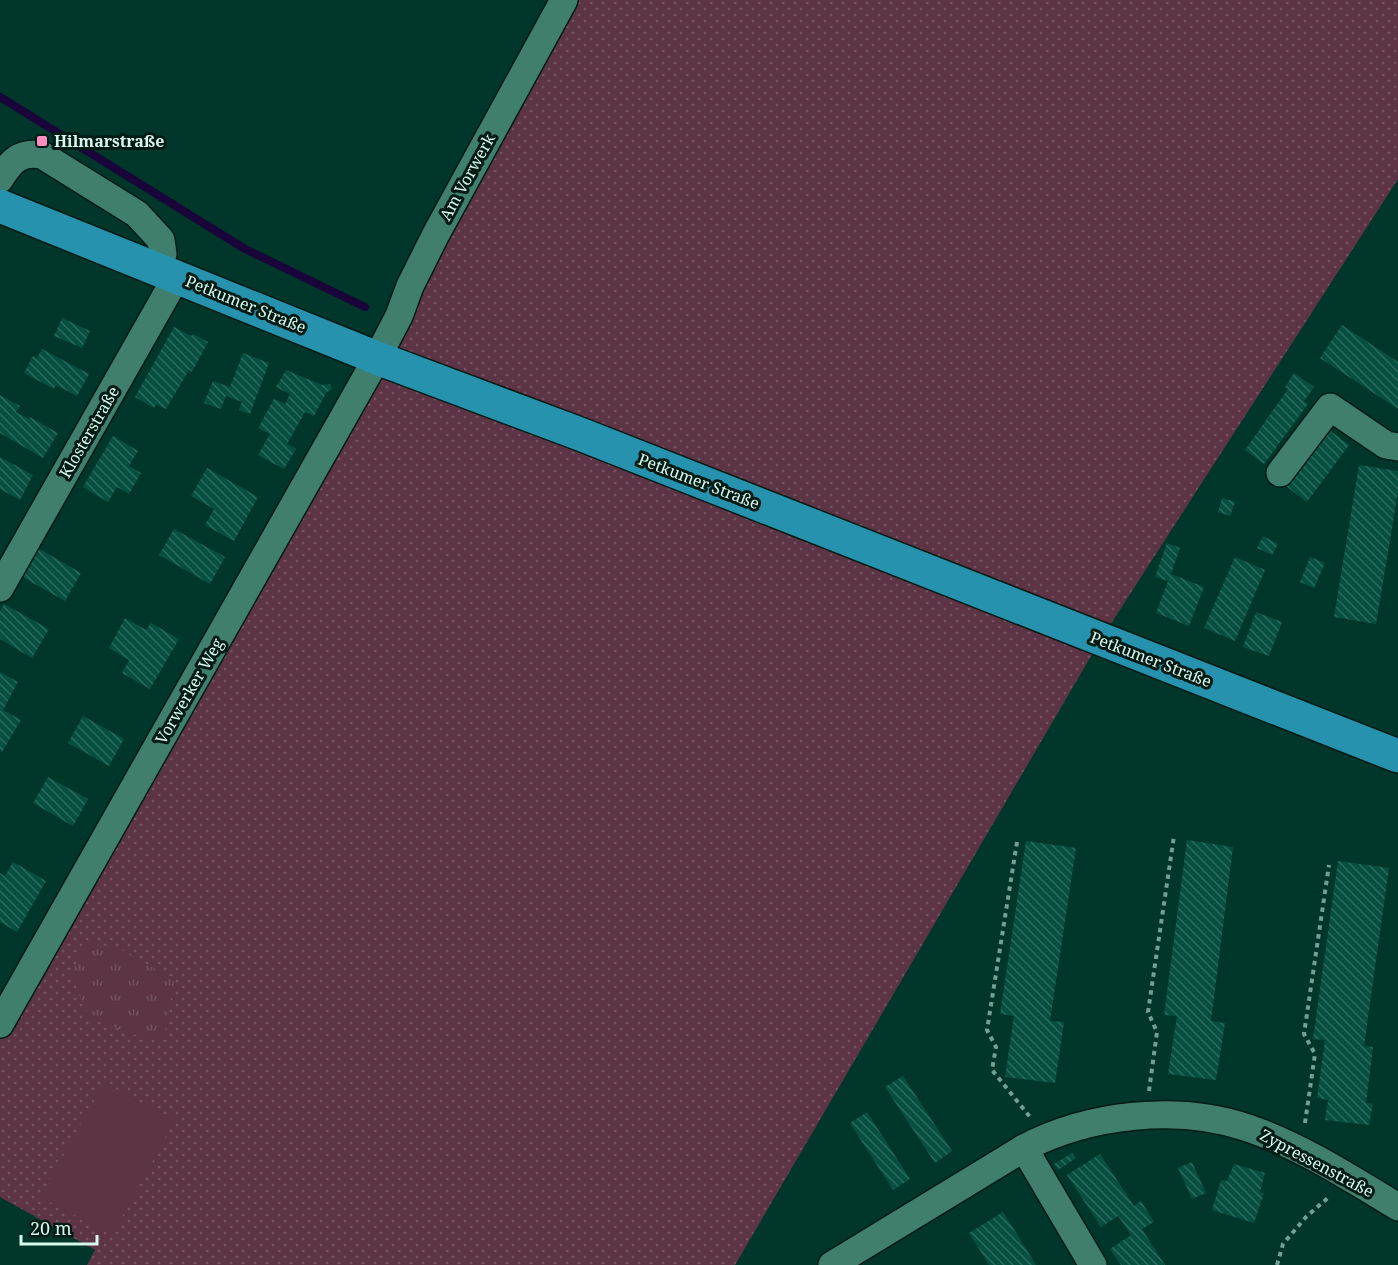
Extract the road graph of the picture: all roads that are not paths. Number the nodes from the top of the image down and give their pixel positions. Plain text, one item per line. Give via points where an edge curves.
1 (564, 0) edge
2 (0, 179) edge
3 (0, 206) edge
4 (168, 272) junction
5 (377, 358) junction
6 (1398, 447) edge
7 (1280, 473) dead end
8 (0, 588) edge
9 (1398, 756) edge
10 (0, 1024) edge
11 (1035, 1142) junction
12 (1398, 1207) edge
13 (832, 1265) edge
14 (1093, 1265) edge

1 - 5 street, Am Vorwerk via 436,234
2 - 4 street via 6,168 22,156 42,155 137,214 161,240
3 - 4 main road, Petkumer Straße
4 - 5 main road, Petkumer Straße
4 - 8 street, Klosterstraße
5 - 9 main road, Petkumer Straße
5 - 10 street, Vorwerker Weg
6 - 7 street via 1386,445 1330,407
11 - 12 street, Zypressenstraße via 1113,1119 1214,1119 1246,1127 1300,1151
11 - 13 street, Zypressenstraße
11 - 14 street

